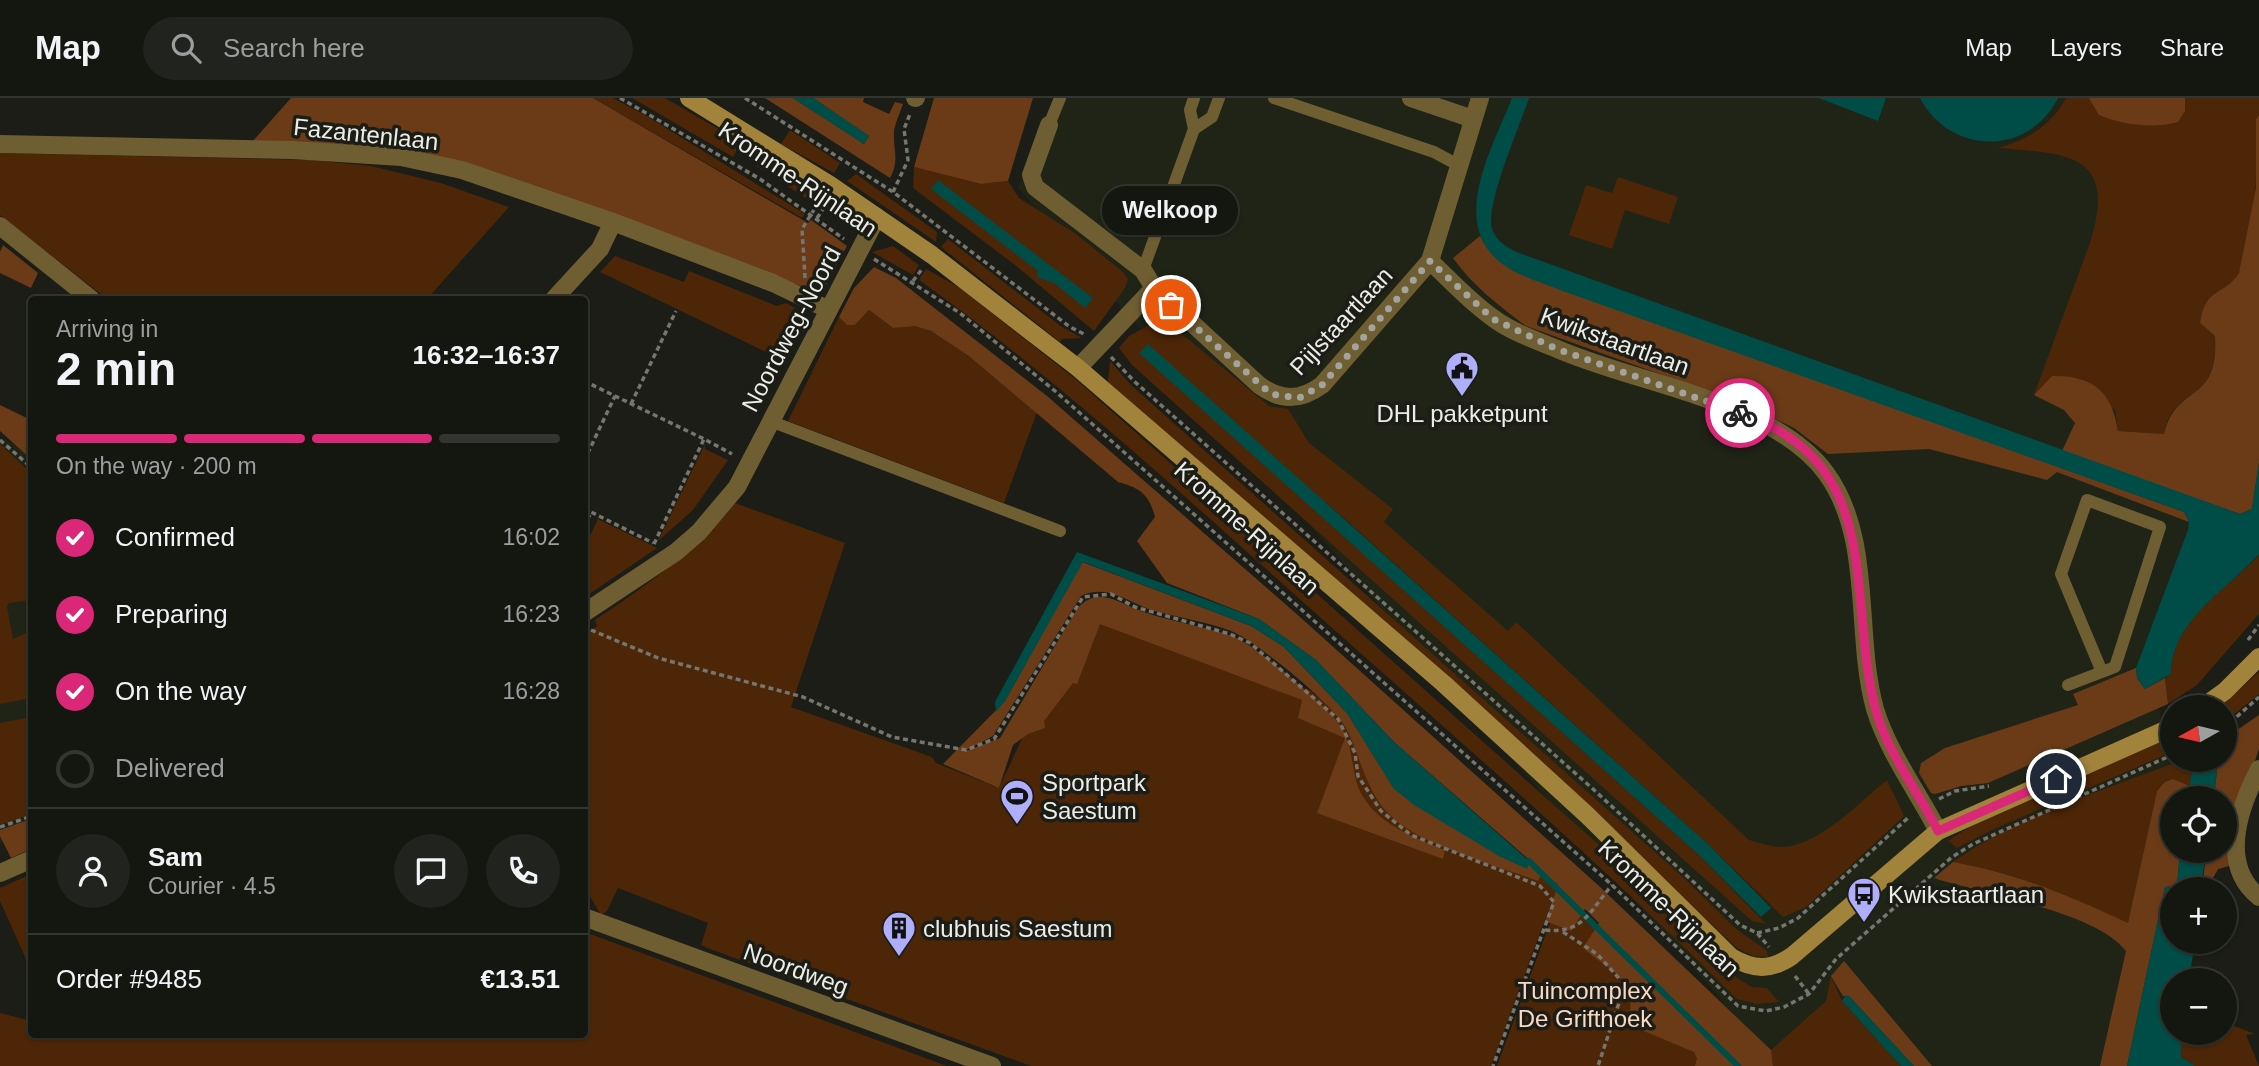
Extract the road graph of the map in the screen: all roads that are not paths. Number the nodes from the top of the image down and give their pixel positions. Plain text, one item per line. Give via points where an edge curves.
1 (689, 98) edge
2 (1060, 98) edge
3 (1194, 98) edge
4 (1219, 98) edge
5 (1274, 98) edge
6 (1411, 98) edge
7 (1480, 98) edge
8 (1473, 119) junction
9 (1049, 125) joint
10 (1194, 129) junction
11 (0, 144) edge
12 (1458, 165) junction
13 (877, 217) junction
14 (613, 222) junction
15 (0, 226) edge
16 (1430, 261) junction
17 (1143, 270) junction
18 (1154, 288) junction
19 (87, 296) edge
20 (557, 296) edge
21 (827, 309) junction
22 (1078, 368) junction
23 (770, 421) junction
24 (1060, 531) dead end
25 (588, 609) edge
26 (2259, 657) edge
27 (2102, 672) junction
28 (2068, 685) dead end
29 (2220, 695) edge
30 (2160, 732) edge
31 (2259, 769) edge
32 (1938, 831) junction
33 (28, 861) edge
34 (0, 873) edge
35 (2259, 897) edge
36 (588, 918) edge
37 (992, 1066) edge

1 - 13 street, Kromme-Rijnlaan
2 - 9 lane
3 - 10 lane via 1190,110
4 - 10 lane via 1212,117
5 - 12 lane via 1434,152
6 - 8 street
7 - 8 street
8 - 12 street
9 - 17 street, Pijlstaartlaan via 1031,175 1035,187
10 - 17 lane
11 - 14 street, Fazantenlaan via 292,150 401,158 462,170
12 - 16 street
13 - 21 street, Noordweg-Noord
13 - 22 street, Kromme-Rijnlaan
14 - 20 street via 600,249
14 - 21 street, Fazantenlaan via 807,297
15 - 19 street
16 - 18 street, Pijlstaartlaan via 1322,385 1299,398 1279,397 1259,385
16 - 32 street, Kwikstaartlaan via 1493,319 1557,349 1758,419 1793,441 1825,472 1846,509 1857,560 1867,671 1876,711
17 - 18 street, Pijlstaartlaan
18 - 22 street
21 - 23 street, Noordweg-Noord
22 - 32 street, Kromme-Rijnlaan via 1443,683 1587,815 1731,957 1756,969 1792,956
23 - 24 lane
23 - 25 street, Noordweg-Noord via 737,487 699,532
26 - 29 street
27 - 27 lane via 2061,573 2087,500 2160,527 2115,667
27 - 28 lane
30 - 32 street
31 - 35 street via 2234,851 2244,883
33 - 34 street
36 - 37 street, Noordweg

